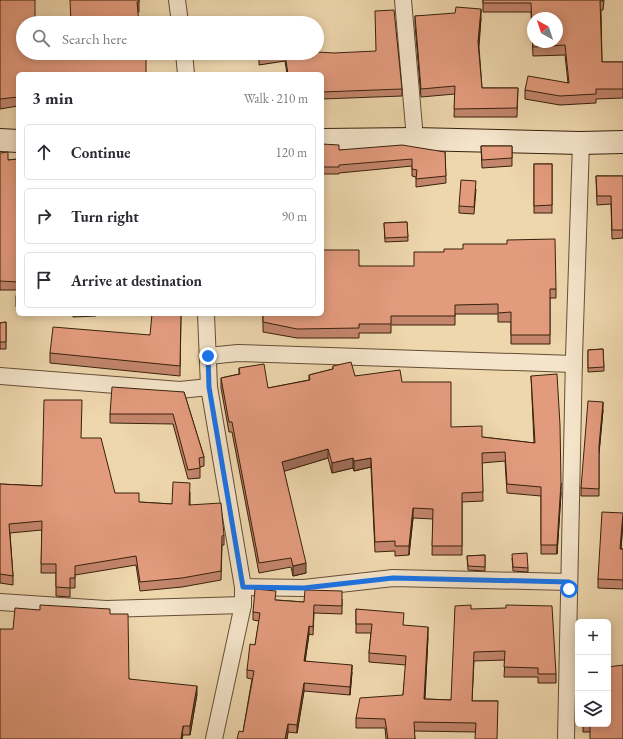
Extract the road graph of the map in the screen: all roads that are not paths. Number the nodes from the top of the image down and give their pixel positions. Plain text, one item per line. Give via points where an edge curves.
1 (177, 0) edge
2 (404, 0) edge
3 (179, 16) edge
4 (185, 60) edge
5 (186, 72) edge
6 (415, 138) junction
7 (0, 140) edge
8 (324, 140) edge
9 (16, 141) edge
10 (623, 142) edge
11 (581, 143) junction
12 (206, 316) edge
13 (208, 356) junction
14 (574, 364) junction
15 (0, 376) edge
16 (209, 387) junction
17 (569, 582) junction
18 (243, 587) junction
19 (0, 602) edge
20 (243, 605) junction
21 (214, 739) edge
22 (566, 739) edge

1 - 3 street
2 - 6 street
4 - 5 street
6 - 8 street
6 - 11 street
7 - 9 street
10 - 11 street
11 - 14 street
12 - 13 street
13 - 14 street via 238,353
13 - 16 street
14 - 17 street
15 - 16 street via 180,390
16 - 18 street
17 - 18 street via 393,578 304,588
17 - 22 street
18 - 20 street
19 - 20 street via 106,609
20 - 21 street

